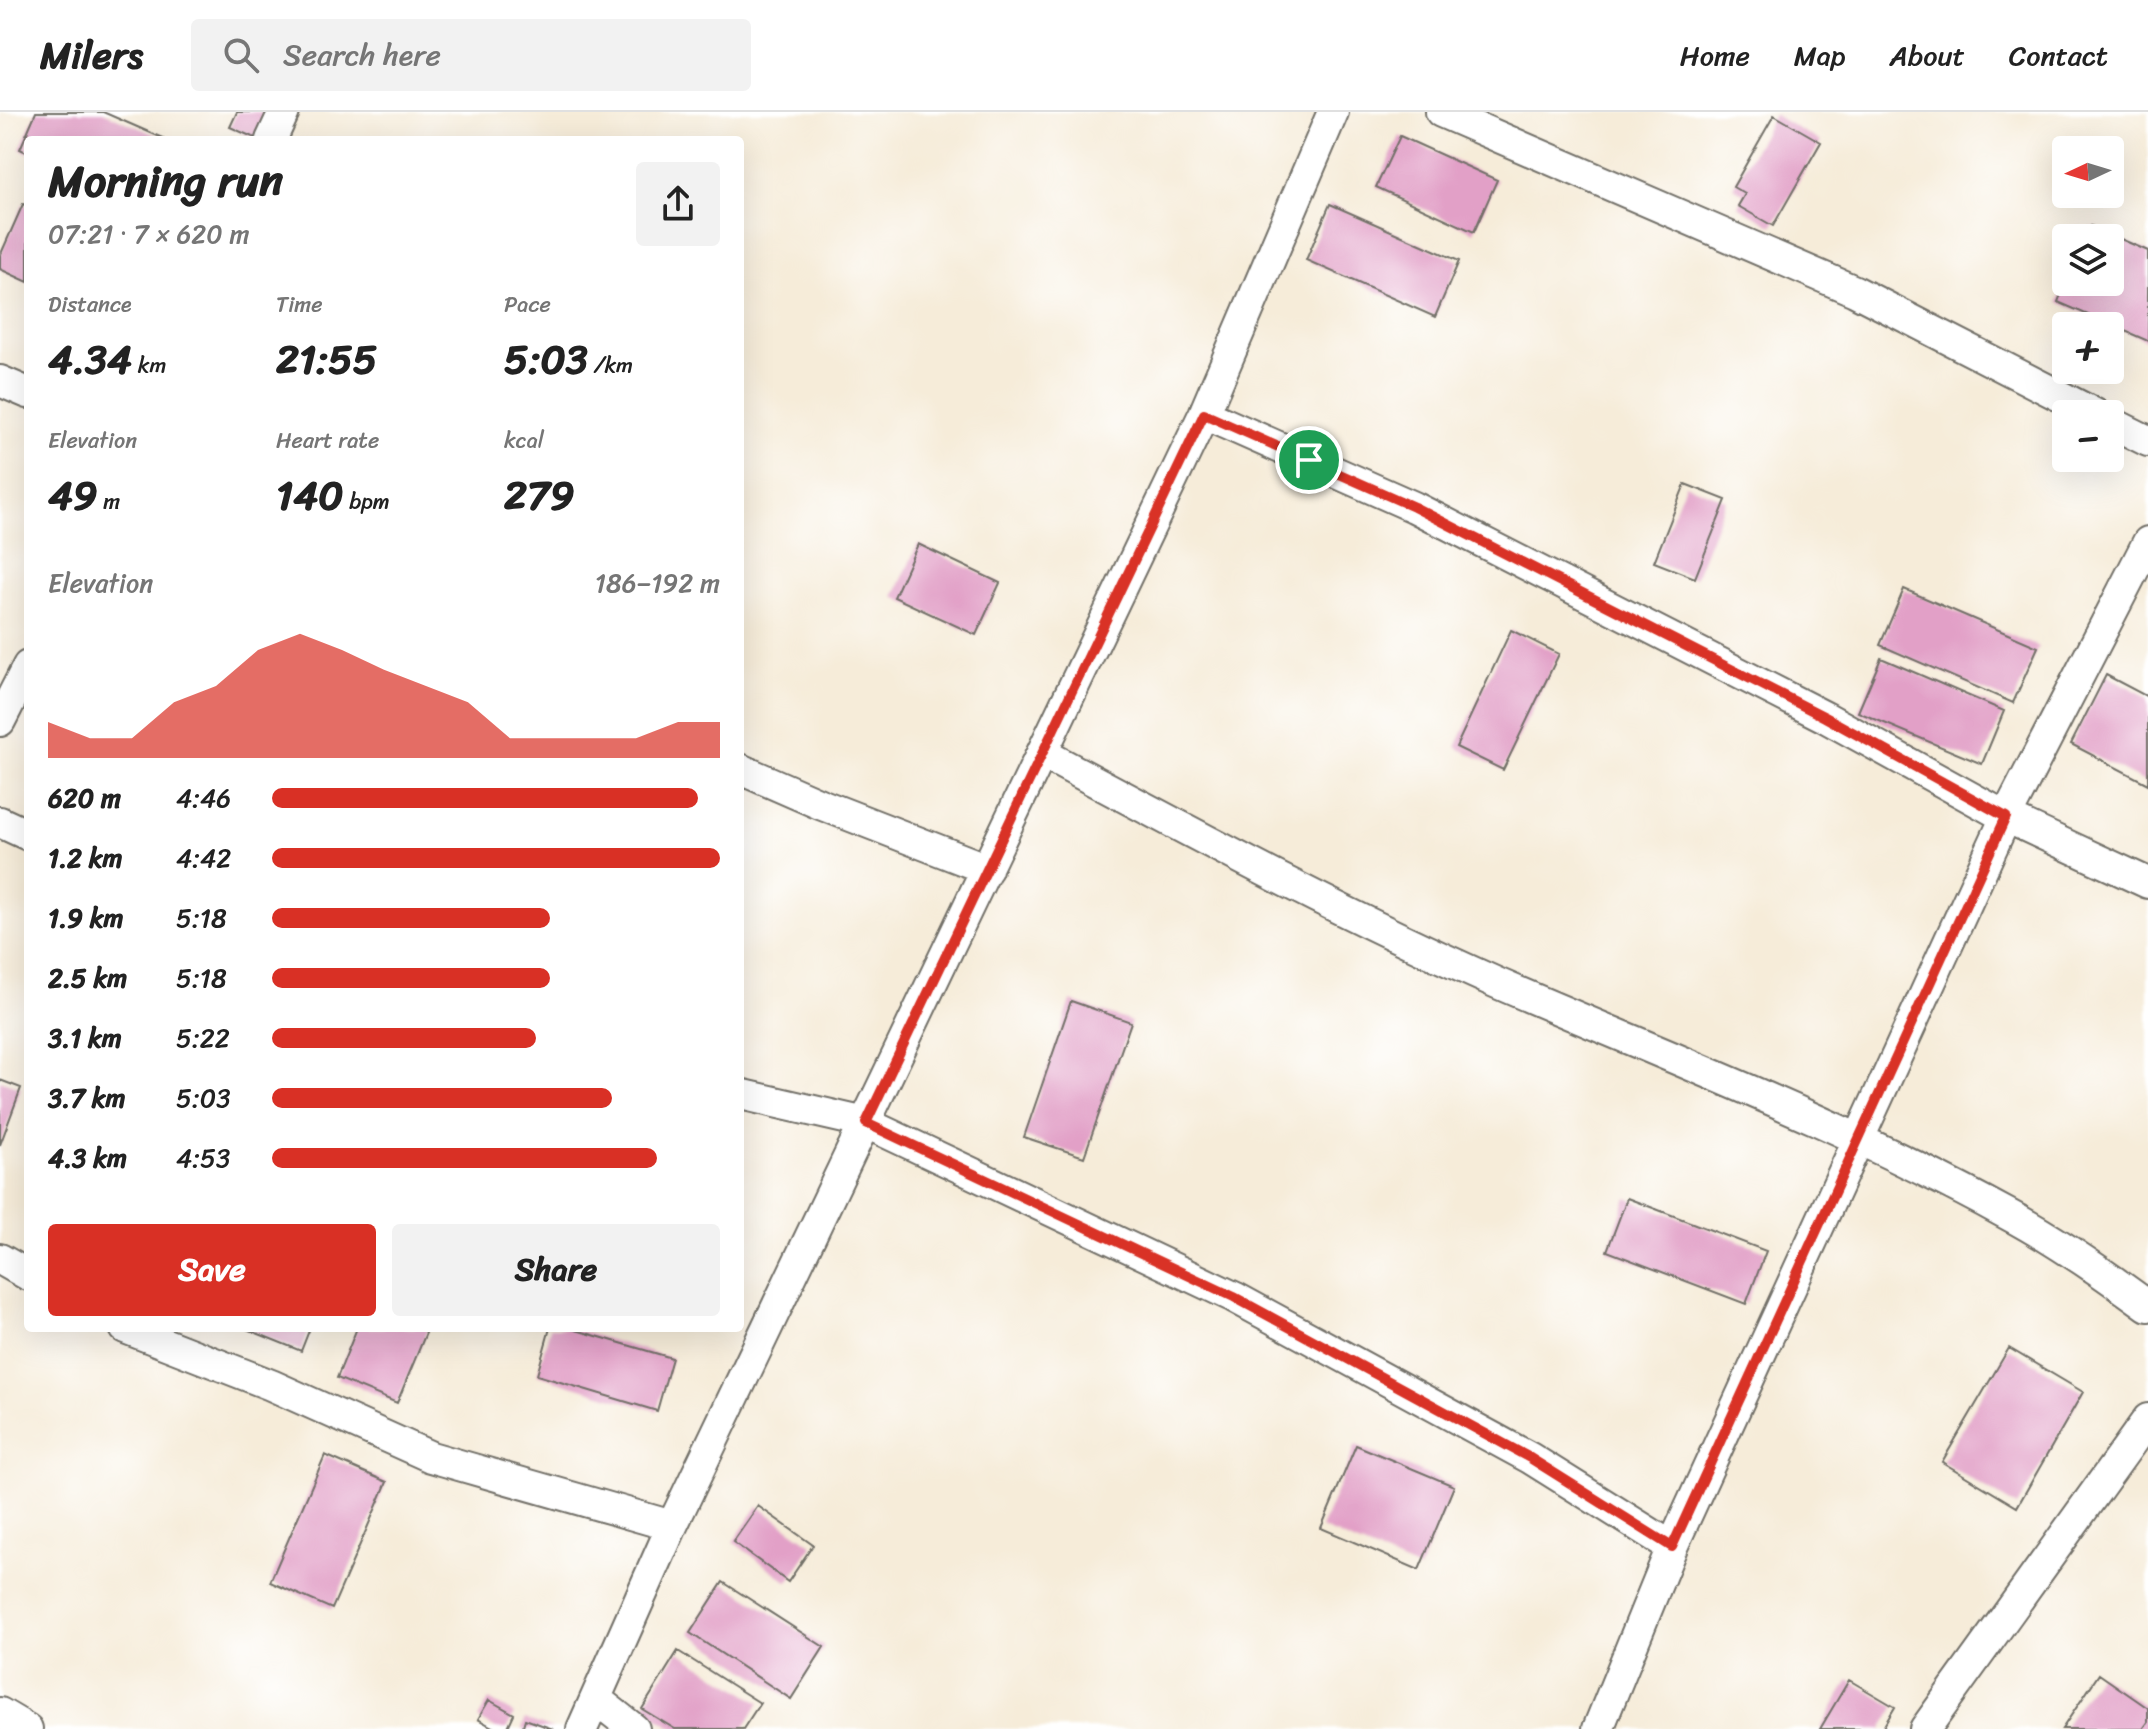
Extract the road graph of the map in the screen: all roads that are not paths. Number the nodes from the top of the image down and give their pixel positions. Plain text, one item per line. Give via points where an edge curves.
1 (284, 112) edge
2 (1441, 112) edge
3 (1322, 115) edge
4 (273, 136) edge
5 (0, 381) edge
6 (24, 391) edge
7 (2068, 400) edge
8 (1204, 414) junction
9 (2124, 429) edge
10 (2148, 441) edge
11 (2148, 542) edge
12 (24, 674) edge
13 (0, 721) edge
14 (1042, 753) junction
15 (744, 771) edge
16 (2006, 817) junction
17 (0, 822) edge
18 (24, 833) edge
19 (987, 869) junction
20 (2148, 883) edge
21 (744, 1095) edge
22 (866, 1123) junction
23 (1858, 1137) junction
24 (0, 1259) edge
25 (24, 1273) edge
26 (2148, 1306) edge
27 (135, 1332) edge
28 (2148, 1419) edge
29 (672, 1526) junction
30 (1672, 1547) junction
31 (596, 1699) junction
32 (0, 1713) edge
33 (27, 1729) edge
34 (582, 1729) edge
35 (634, 1729) edge
36 (1598, 1729) edge
37 (1925, 1729) edge

1 - 4 street
2 - 7 street via 1855,291
3 - 8 street
5 - 6 street
8 - 14 street
8 - 16 street via 1414,507 1825,717
9 - 10 street
11 - 16 street
12 - 13 street
14 - 19 street
14 - 23 street via 1305,893 1509,988
15 - 19 street
16 - 20 street
16 - 23 street
17 - 18 street
19 - 22 street
21 - 22 street
22 - 29 street
22 - 30 street via 1234,1297 1530,1458
23 - 26 street via 2010,1215
23 - 30 street
24 - 25 street
27 - 29 street via 271,1385 431,1457
28 - 37 street
29 - 31 street
30 - 36 street
31 - 34 street
31 - 35 street
32 - 33 street

